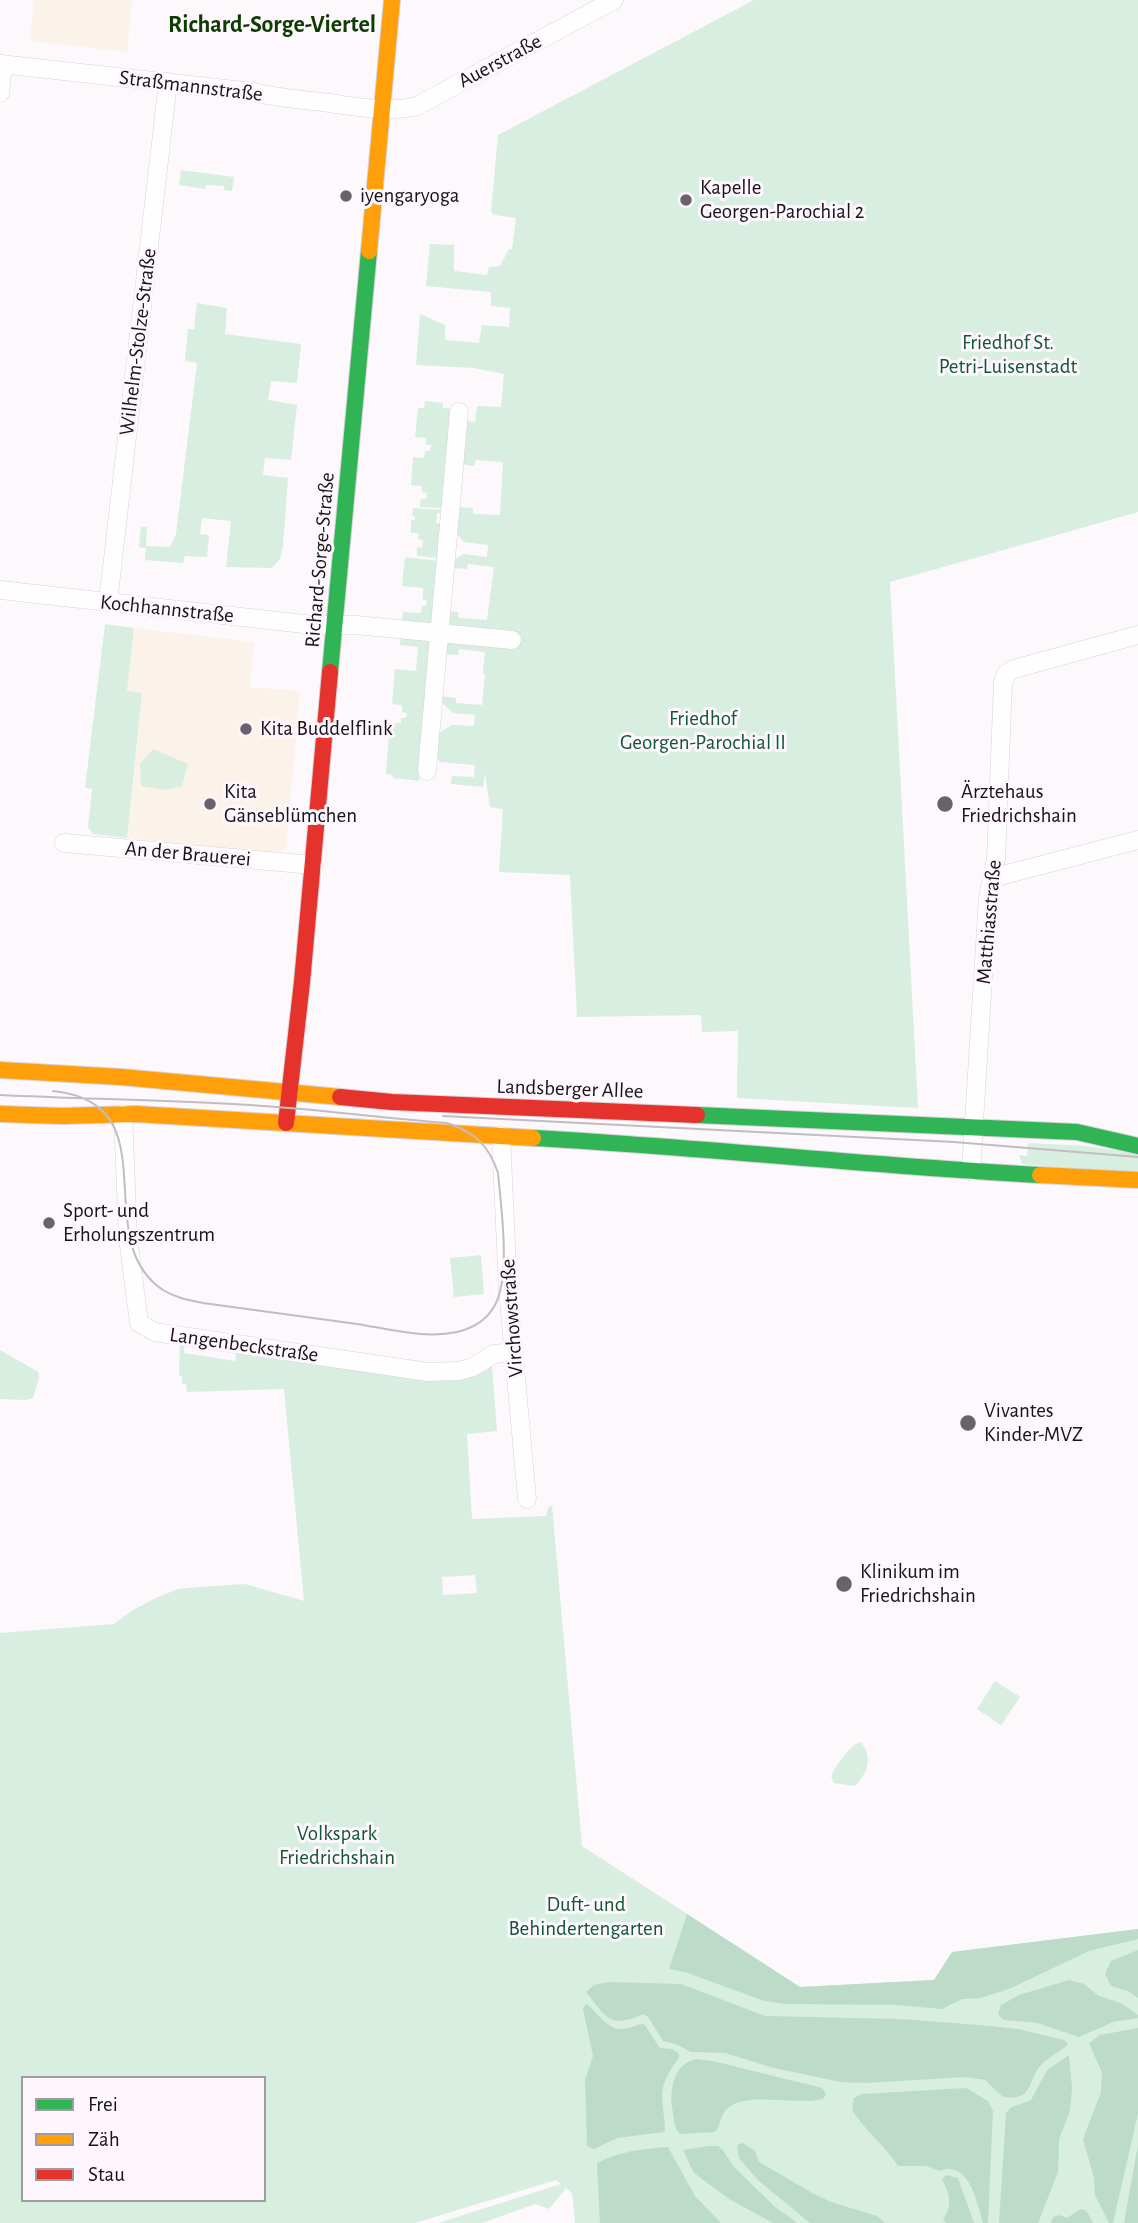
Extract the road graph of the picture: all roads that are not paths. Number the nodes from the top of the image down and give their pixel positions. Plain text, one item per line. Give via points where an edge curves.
1 (392, 0) edge
2 (614, 0) edge
3 (2, 64) edge
4 (168, 82) junction
5 (0, 93) edge
6 (383, 109) junction
7 (459, 412) dead end
8 (0, 590) edge
9 (108, 602) junction
10 (334, 625) junction
11 (440, 633) junction
12 (1138, 635) edge
13 (512, 640) dead end
14 (427, 771) dead end
15 (1138, 840) edge
16 (64, 843) dead end
17 (313, 865) junction
18 (992, 877) junction
19 (0, 1070) edge
20 (288, 1092) junction
21 (0, 1114) edge
22 (124, 1121) junction
23 (286, 1123) junction
24 (974, 1127) junction
25 (501, 1136) junction
26 (1138, 1146) edge
27 (971, 1171) junction
28 (1138, 1180) edge
29 (514, 1352) junction
30 (527, 1499) dead end

1 - 6 main road, Richard-Sorge-Straße
2 - 6 street, Auerstraße via 416,106
3 - 4 street, Straßmannstraße
3 - 5 street
4 - 6 street, Straßmannstraße
4 - 9 street, Wilhelm-Stolze-Straße
6 - 10 main road, Richard-Sorge-Straße
7 - 11 street
8 - 9 street, Kochhannstraße
9 - 10 street, Kochhannstraße
10 - 11 street, Kochhannstraße
10 - 17 main road, Richard-Sorge-Straße
11 - 13 street, Kochhannstraße
11 - 14 street
12 - 18 street, Matthiasstraße via 1006,674
15 - 18 street
16 - 17 street, An der Brauerei
17 - 20 main road, Richard-Sorge-Straße
18 - 24 street, Matthiasstraße
19 - 20 main road, Landsberger Allee
20 - 23 main road, Richard-Sorge-Straße
20 - 24 main road, Landsberger Allee via 555,1111
21 - 22 main road
22 - 23 main road
22 - 29 street, Langenbeckstraße via 128,1238 139,1323 155,1332 428,1372 459,1371 494,1354
23 - 25 main road
24 - 26 main road, Landsberger Allee via 1077,1132
24 - 27 street, Matthiasstraße
25 - 27 main road
25 - 29 street, Virchowstraße
27 - 28 main road
29 - 30 street, Virchowstraße

